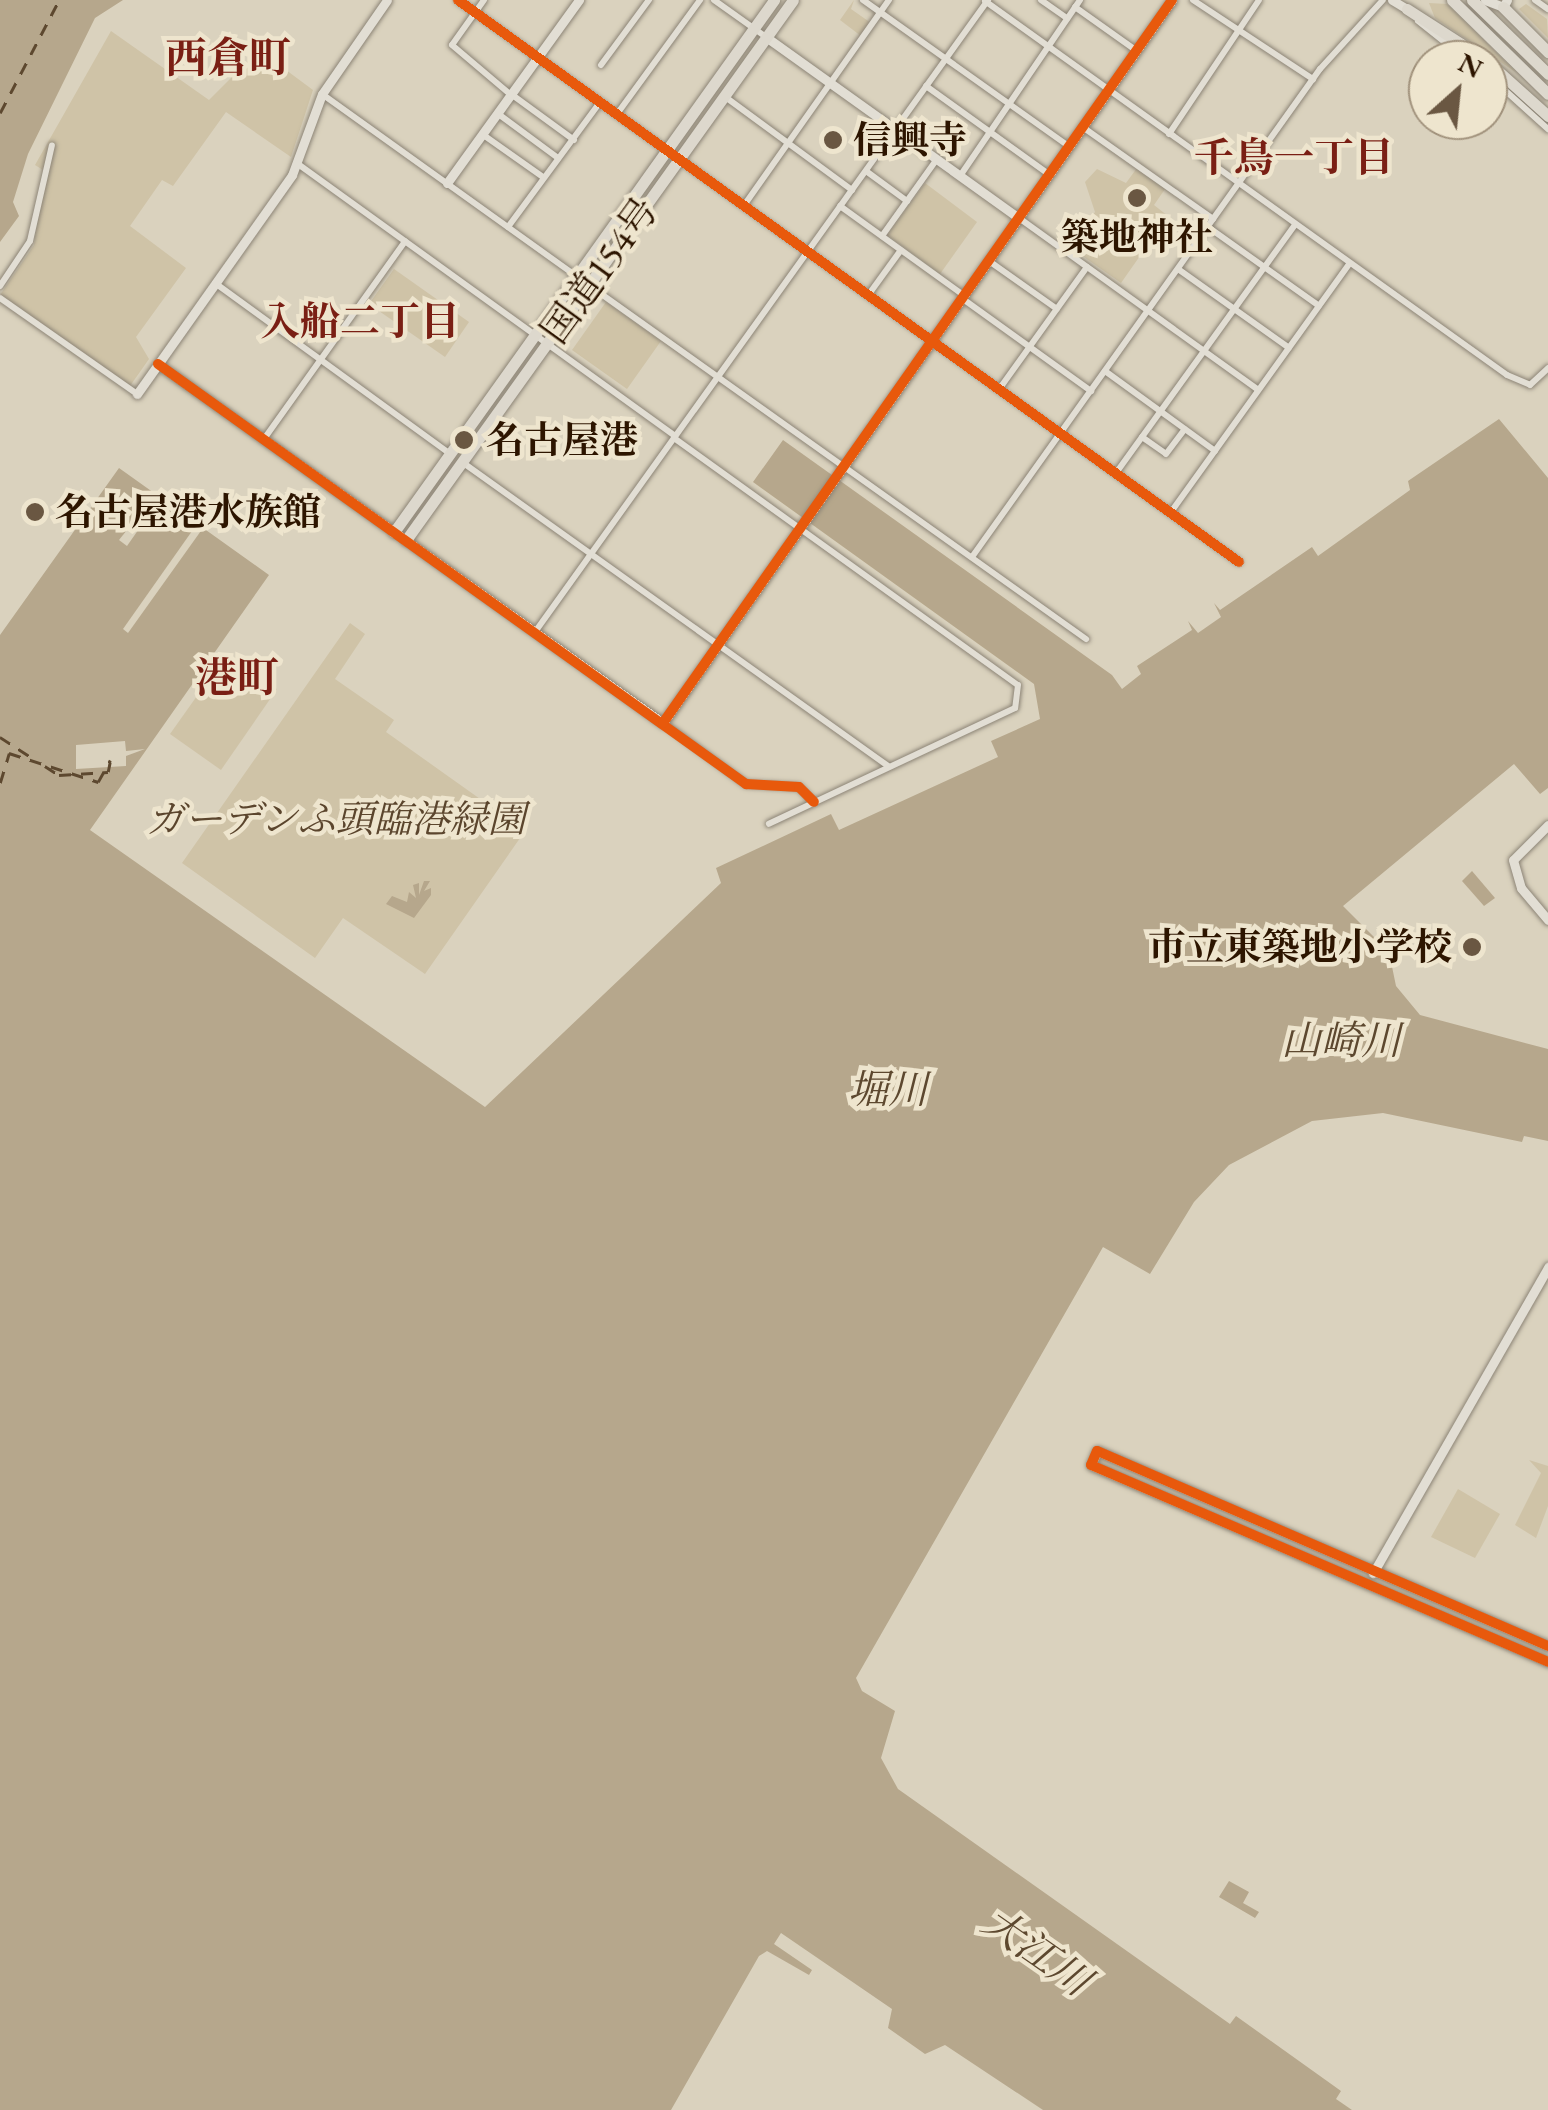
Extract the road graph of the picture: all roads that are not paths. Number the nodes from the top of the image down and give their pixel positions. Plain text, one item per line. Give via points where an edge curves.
1 (387, 0) edge
2 (458, 0) edge
3 (484, 0) edge
4 (578, 0) edge
5 (648, 0) edge
6 (700, 0) edge
7 (714, 0) edge
8 (774, 0) edge
9 (793, 0) edge
10 (863, 0) edge
11 (889, 0) edge
12 (1041, 0) edge
13 (1172, 0) edge
14 (1193, 0) edge
15 (1259, 0) edge
16 (1383, 0) edge
17 (1392, 0) edge
18 (1452, 0) edge
19 (1535, 0) edge
20 (986, 1) edge
21 (1479, 3) edge
22 (1077, 4) edge
23 (1505, 4) edge
24 (1407, 9) junction
25 (1548, 9) edge
26 (475, 12) junction
27 (880, 12) junction
28 (1067, 18) junction
29 (754, 28) junction
30 (1238, 30) junction
31 (766, 37) junction
32 (1443, 40) edge
33 (1455, 40) edge
34 (1048, 46) junction
35 (1138, 51) junction
36 (1548, 52) edge
37 (538, 57) junction
38 (946, 59) junction
39 (601, 65) dead end
40 (1548, 74) edge
41 (1313, 79) junction
42 (1508, 80) edge
43 (830, 83) junction
44 (926, 86) junction
45 (1110, 91) junction
46 (322, 94) junction
47 (511, 94) junction
48 (1508, 94) edge
49 (1548, 94) edge
50 (724, 96) junction
51 (600, 102) junction
52 (1009, 104) junction
53 (497, 114) junction
54 (618, 114) junction
55 (1548, 116) edge
56 (1084, 128) junction
57 (895, 129) junction
58 (1548, 129) edge
59 (990, 132) junction
60 (482, 134) junction
61 (1169, 134) junction
62 (574, 140) junction
63 (788, 144) junction
64 (52, 146) dead end
65 (1070, 147) junction
66 (667, 150) junction
67 (558, 158) junction
68 (680, 158) junction
69 (937, 159) junction
70 (298, 164) junction
71 (866, 171) junction
72 (1050, 174) junction
73 (960, 176) junction
74 (543, 178) junction
75 (447, 184) junction
76 (1239, 184) junction
77 (852, 190) junction
78 (907, 201) junction
79 (746, 204) junction
80 (840, 206) junction
81 (1019, 218) junction
82 (1214, 220) junction
83 (1295, 225) junction
84 (508, 227) junction
85 (1208, 228) junction
86 (882, 236) junction
87 (405, 241) junction
88 (809, 250) junction
89 (901, 250) junction
90 (989, 261) junction
91 (1349, 264) junction
92 (1087, 267) junction
93 (1178, 268) junction
94 (1264, 268) junction
95 (576, 276) junction
96 (215, 284) junction
97 (588, 285) junction
98 (0, 286) edge
99 (870, 294) junction
100 (964, 297) junction
101 (0, 298) edge
102 (1318, 306) junction
103 (1057, 309) junction
104 (1234, 309) junction
105 (1148, 311) junction
106 (535, 333) junction
107 (934, 340) junction
108 (547, 343) junction
109 (1030, 347) junction
110 (1288, 348) junction
111 (1204, 351) junction
112 (320, 360) junction
113 (158, 364) junction
114 (1548, 368) edge
115 (1105, 371) junction
116 (718, 378) junction
117 (1000, 388) junction
118 (1091, 390) junction
119 (1258, 390) junction
120 (136, 394) joint
121 (1160, 411) junction
122 (1185, 429) junction
123 (1061, 432) junction
124 (675, 437) junction
125 (1142, 437) junction
126 (264, 439) junction
127 (1215, 450) junction
128 (450, 453) junction
129 (462, 462) junction
130 (841, 469) junction
131 (1116, 472) junction
132 (1171, 512) junction
133 (802, 525) junction
134 (394, 532) junction
135 (406, 540) junction
136 (592, 553) junction
137 (972, 557) junction
138 (1239, 562) dead end
139 (535, 632) junction
140 (1086, 639) dead end
141 (719, 644) junction
142 (663, 724) junction
143 (888, 766) junction
144 (814, 802) junction
145 (769, 824) dead end
146 (1548, 825) edge
147 (1548, 920) edge
148 (1548, 1268) edge
149 (1374, 1571) junction
150 (1366, 1583) junction
151 (1548, 1646) edge
152 (1548, 1662) edge

1 - 46 street
2 - 26 street
3 - 26 street
4 - 37 street
5 - 39 street
6 - 54 street
7 - 29 street
8 - 29 highway, 国道154号
9 - 31 highway, 国道154号
10 - 27 street
11 - 27 street
12 - 28 street
13 - 35 street
14 - 30 street
15 - 30 street
16 - 41 street
17 - 24 street
18 - 49 highway
19 - 25 street
20 - 34 street
20 - 38 street
21 - 23 street
21 - 40 highway
22 - 28 street
22 - 35 street
23 - 36 highway
24 - 32 street
24 - 33 highway
26 - 37 street
26 - 47 street via 452,44
27 - 38 street
27 - 43 street
28 - 34 street
29 - 31 street
29 - 66 highway, 国道154号
30 - 41 street
30 - 61 street
31 - 43 street
31 - 50 highway, 国道154号
34 - 45 street
34 - 52 street
35 - 45 street
37 - 47 street
37 - 51 street
38 - 44 street
38 - 52 street
41 - 76 street
42 - 55 highway
43 - 57 street
43 - 63 street
44 - 57 street
44 - 59 street
45 - 56 street
45 - 61 street
46 - 70 street
46 - 75 street
47 - 53 street
47 - 62 street
48 - 58 street
50 - 63 street
50 - 68 highway, 国道154号
51 - 54 street
51 - 62 street
52 - 59 street
52 - 65 street
53 - 60 street
53 - 67 street
54 - 66 street
56 - 65 street
56 - 82 street
57 - 69 street
57 - 71 street
59 - 72 street
59 - 73 street
60 - 74 street
60 - 75 street
61 - 76 street
62 - 67 street
63 - 77 street
63 - 79 street
64 - 98 street via 30,241
65 - 72 street
66 - 68 street
66 - 95 highway, 国道154号
67 - 74 street
68 - 79 street
68 - 97 highway, 国道154号
69 - 73 street
69 - 78 street
70 - 87 street
70 - 96 street
71 - 77 street
71 - 78 street
72 - 81 street
73 - 81 street
74 - 84 street
75 - 84 street
76 - 82 street
76 - 83 street
77 - 80 street
78 - 86 street
79 - 88 street
80 - 86 street
80 - 88 street
81 - 90 street
81 - 92 street
82 - 85 street
83 - 91 street
83 - 94 street
84 - 95 street
85 - 93 street
85 - 94 street
86 - 89 street
87 - 106 street
87 - 112 street
88 - 99 street
88 - 116 street
89 - 99 street
89 - 100 street
90 - 100 street
90 - 103 street
91 - 102 street
91 - 114 street via 1507,375 1530,385
92 - 103 street
92 - 105 street
93 - 104 street
93 - 105 street
94 - 102 street
94 - 104 street
95 - 106 highway, 国道154号
96 - 112 street
96 - 113 street
97 - 108 highway, 国道154号
97 - 116 street
99 - 107 street
100 - 107 street
100 - 109 street
101 - 120 street
102 - 110 street
103 - 109 street
104 - 110 street
104 - 111 street
105 - 111 street
105 - 115 street
106 - 108 street
106 - 128 highway, 国道154号
107 - 117 street
107 - 130 street
108 - 124 street
108 - 129 highway, 国道154号
109 - 117 street
109 - 118 street
110 - 119 street
111 - 119 street
111 - 121 street
112 - 126 street
112 - 128 street
113 - 120 street
113 - 126 street
115 - 118 street
115 - 121 street
116 - 124 street
116 - 130 street
117 - 123 street
118 - 123 street
119 - 127 street
121 - 122 street
121 - 125 street
122 - 125 street via 1166,454
122 - 127 street
123 - 131 street
123 - 137 street
124 - 133 street
124 - 136 street
125 - 131 street
126 - 134 street
127 - 132 street
128 - 134 highway, 国道154号
129 - 135 highway, 国道154号
129 - 136 street
130 - 133 street
130 - 137 street
131 - 132 street
132 - 138 street
133 - 141 street
133 - 143 street via 1018,685 1015,708
134 - 135 street
135 - 139 street
136 - 139 street
136 - 141 street
137 - 140 street
139 - 142 street
141 - 142 street
141 - 143 street
142 - 144 street via 746,784 799,787
143 - 144 street
144 - 145 street
146 - 147 street via 1512,860 1522,888
148 - 149 street
149 - 150 street
149 - 150 street via 1097,1451 1091,1464
149 - 151 street
150 - 152 street

